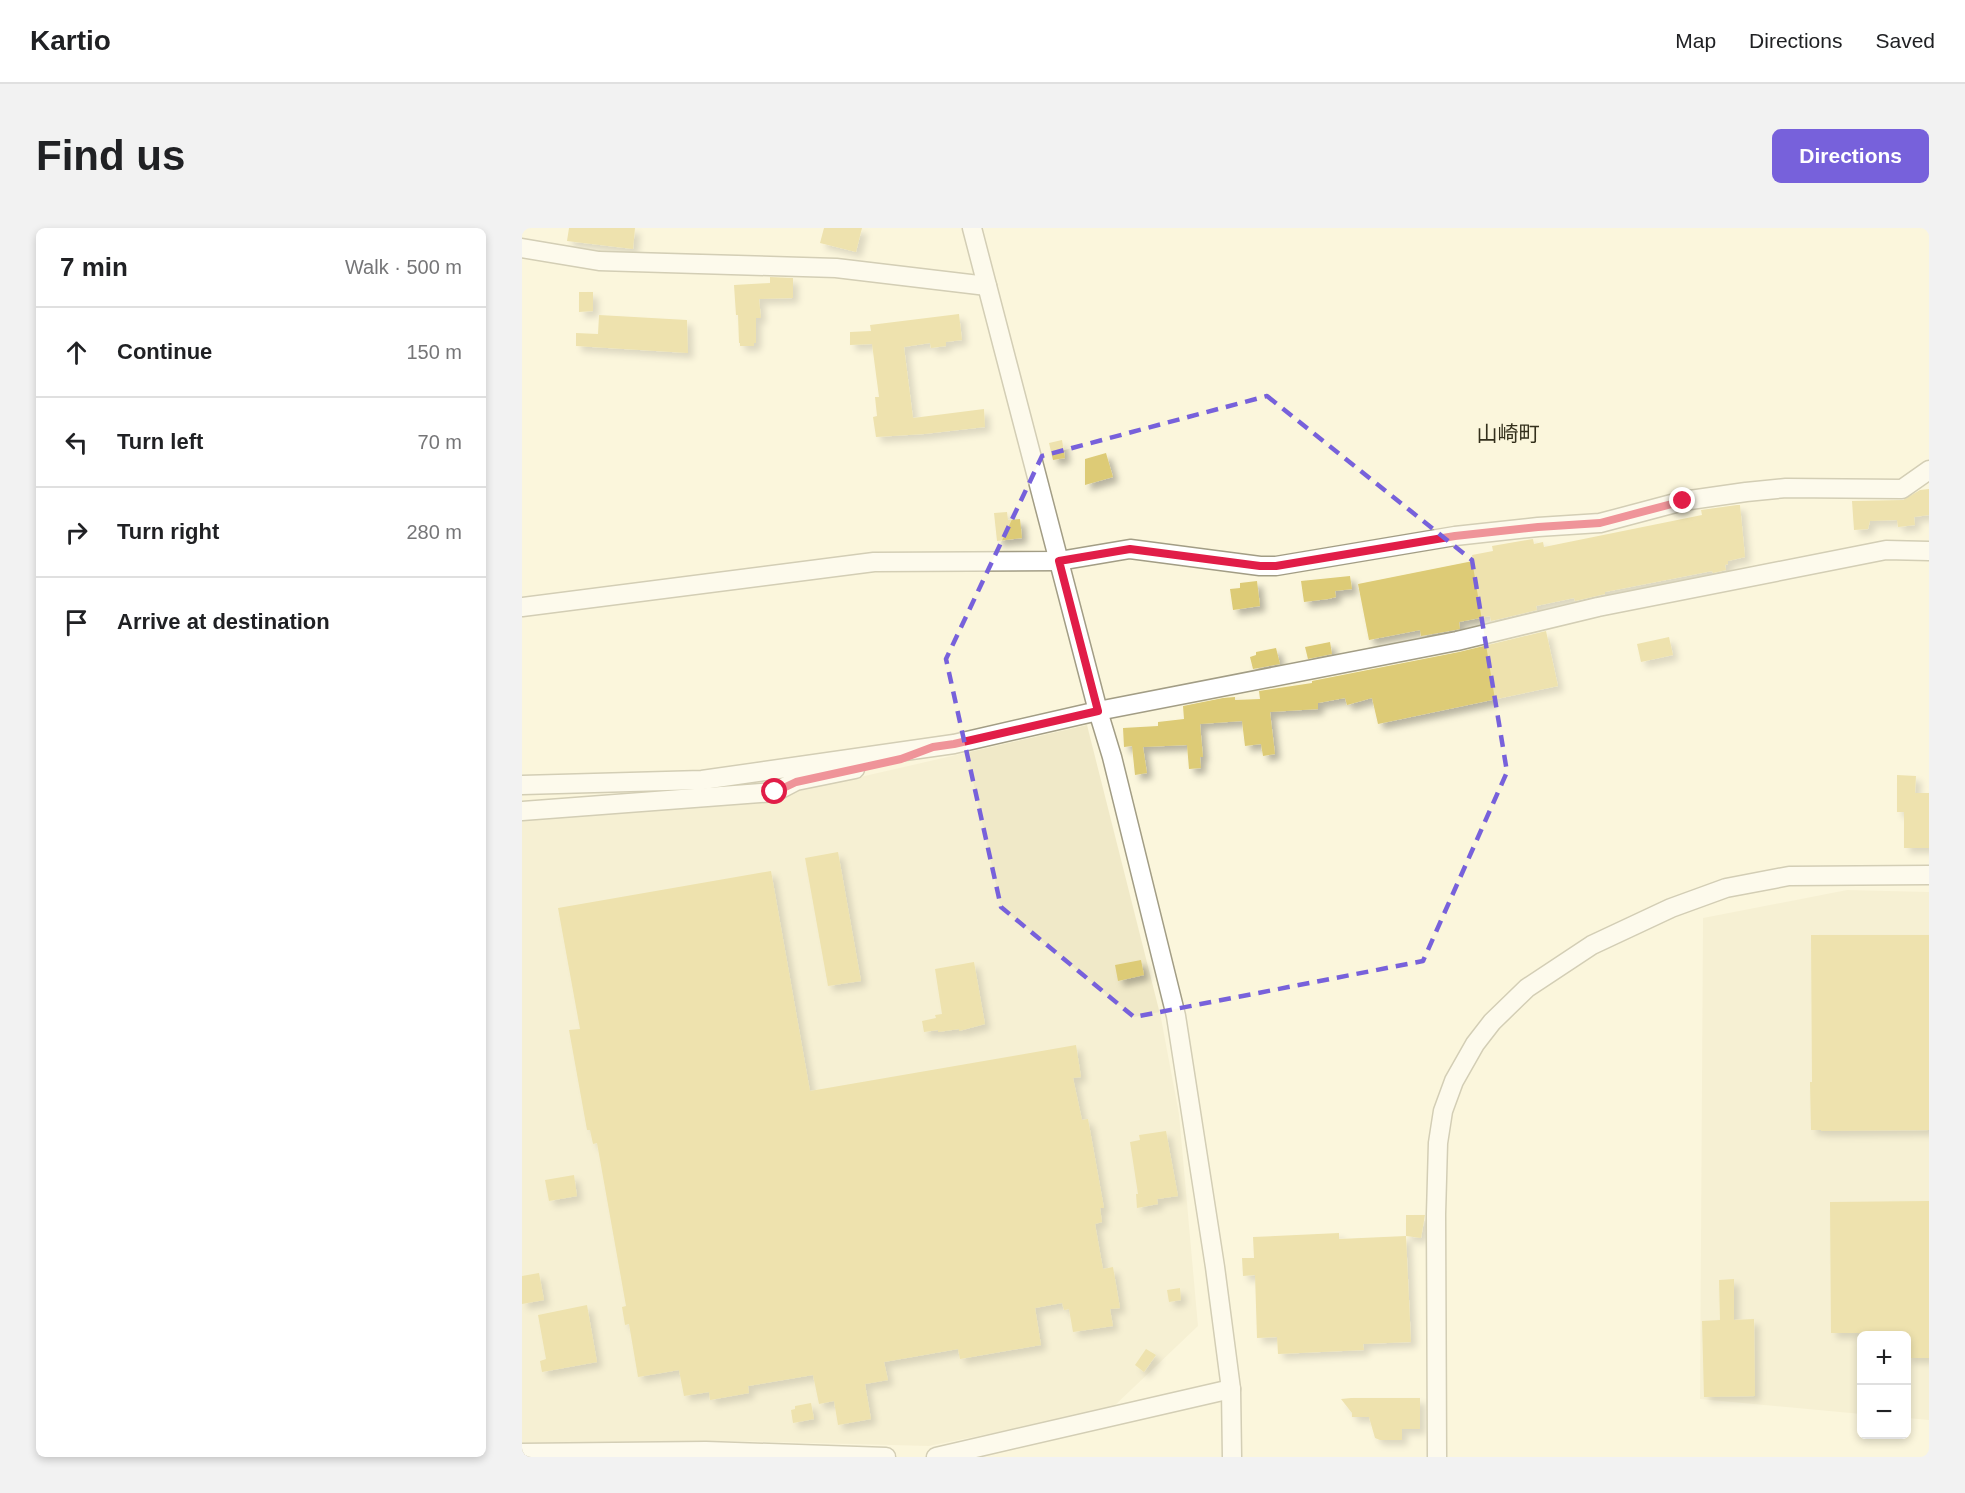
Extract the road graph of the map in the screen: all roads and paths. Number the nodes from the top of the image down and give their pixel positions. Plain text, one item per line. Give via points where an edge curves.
1 (972, 228) edge
2 (522, 248) edge
3 (987, 286) junction
4 (1929, 470) edge
5 (1929, 551) edge
6 (1059, 561) junction
7 (522, 607) edge
8 (1098, 711) junction
9 (933, 747) junction
10 (522, 785) edge
11 (522, 812) edge
12 (1929, 875) edge
13 (1231, 1389) junction
14 (522, 1453) edge
15 (886, 1457) edge
16 (936, 1457) edge
17 (1232, 1457) edge
18 (1437, 1457) edge

1 - 3 street
2 - 3 street via 599,261 836,268
3 - 6 street
4 - 6 street via 1902,489 1786,488 1746,492 1683,501 1600,523 1455,536 1276,566 1130,549
5 - 8 street via 1886,550 1598,607 1457,641
6 - 7 street via 874,562
6 - 8 street
8 - 9 street
8 - 13 street via 1176,1016
9 - 10 street via 702,780
9 - 11 street via 901,759 796,782 775,792
12 - 18 street via 1789,876 1726,888 1671,908 1592,945 1527,988 1492,1022 1474,1044 1454,1082 1443,1111 1438,1143
13 - 16 street
13 - 17 street
14 - 15 street via 706,1451

